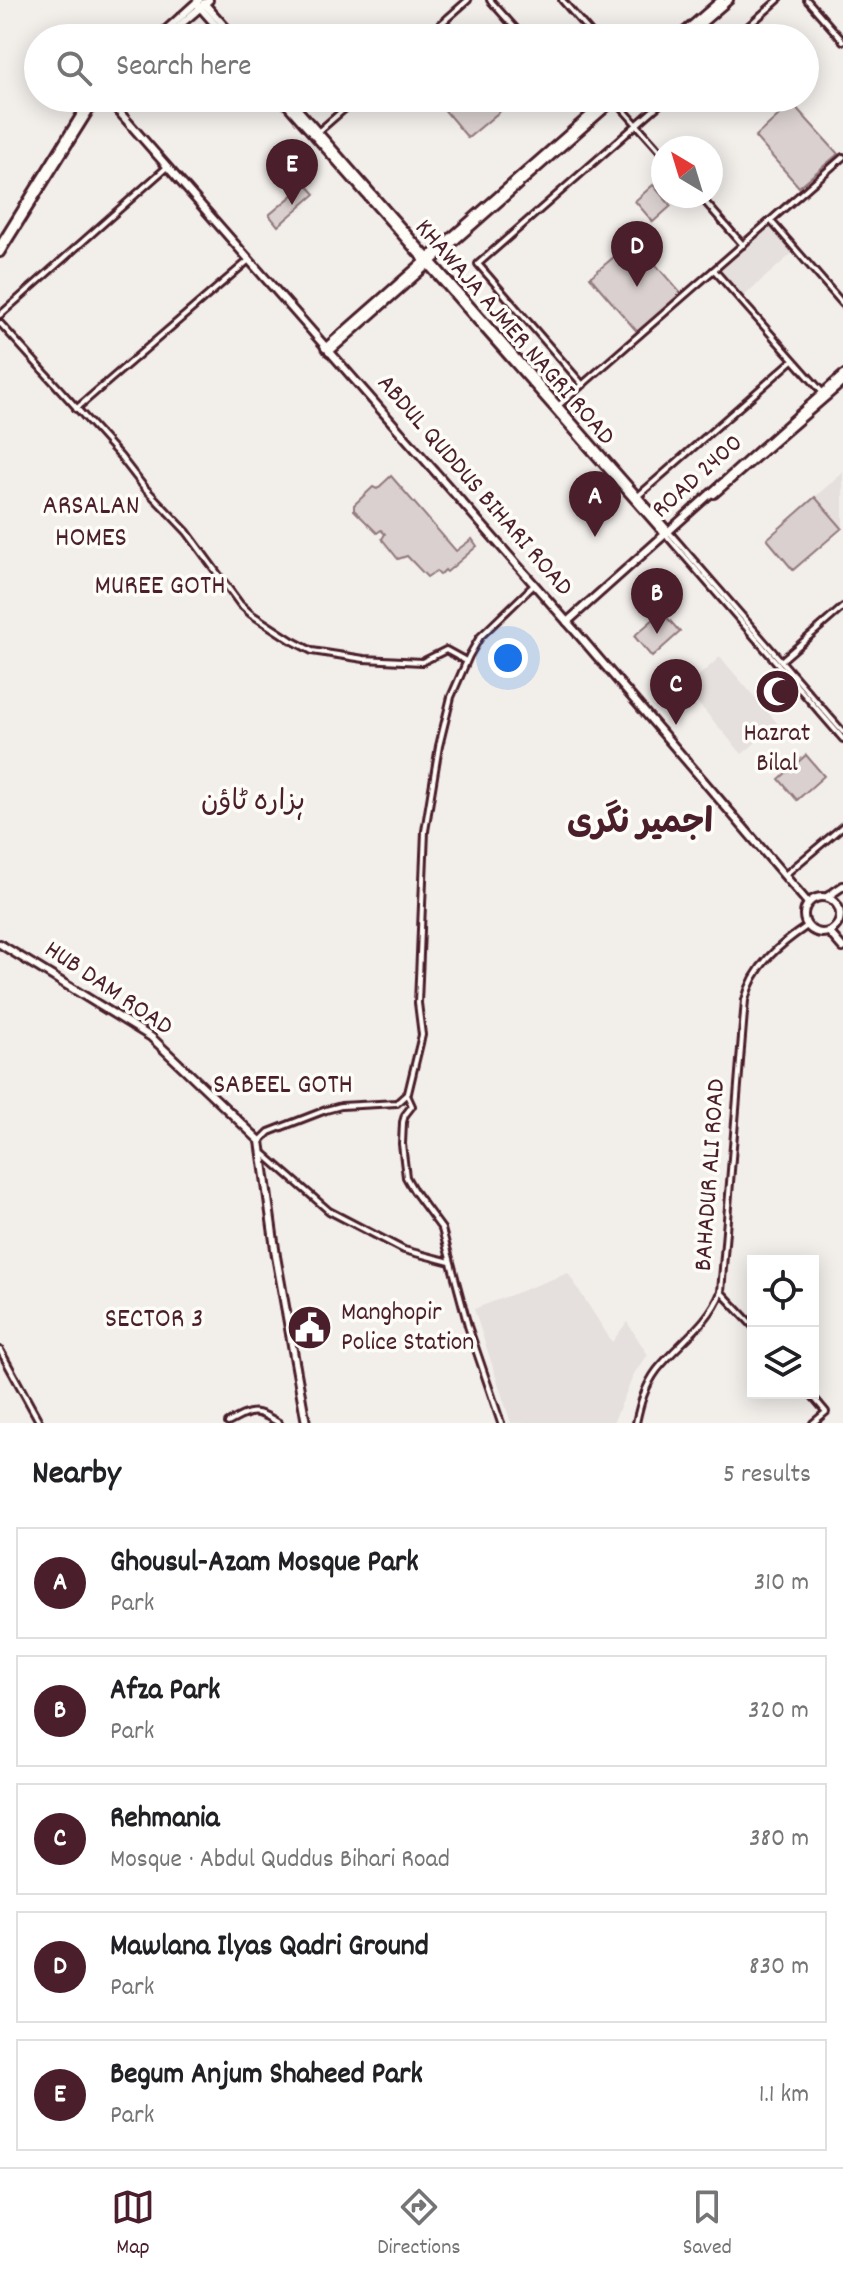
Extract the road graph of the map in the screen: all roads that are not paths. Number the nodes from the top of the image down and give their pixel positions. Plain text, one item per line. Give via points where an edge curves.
1 (468, 0) edge
2 (490, 0) edge
3 (562, 0) edge
4 (721, 0) edge
5 (729, 0) edge
6 (778, 0) edge
7 (807, 0) edge
8 (201, 2) edge
9 (174, 24) edge
10 (179, 24) edge
11 (217, 24) edge
12 (222, 24) edge
13 (441, 24) edge
14 (511, 24) edge
15 (583, 24) edge
16 (693, 24) edge
17 (701, 24) edge
18 (751, 24) edge
19 (843, 41) edge
20 (82, 112) edge
21 (88, 112) edge
22 (119, 112) edge
23 (297, 112) edge
24 (299, 112) edge
25 (341, 112) edge
26 (594, 112) edge
27 (598, 112) edge
28 (626, 112) edge
29 (651, 112) edge
30 (591, 114) joint
31 (637, 124) junction
32 (318, 132) junction
33 (651, 140) edge
34 (843, 157) edge
35 (338, 159) junction
36 (167, 167) junction
37 (711, 208) edge
38 (770, 221) junction
39 (0, 245) edge
40 (743, 245) junction
41 (0, 253) edge
42 (249, 260) junction
43 (428, 262) junction
44 (714, 270) junction
45 (843, 304) edge
46 (0, 315) edge
47 (0, 323) edge
48 (327, 350) junction
49 (793, 360) junction
50 (843, 375) edge
51 (843, 382) edge
52 (537, 385) junction
53 (583, 385) junction
54 (823, 393) junction
55 (558, 406) junction
56 (76, 409) junction
57 (573, 426) junction
58 (638, 496) junction
59 (667, 533) junction
60 (534, 585) junction
61 (843, 607) edge
62 (567, 622) junction
63 (772, 653) junction
64 (466, 661) junction
65 (781, 661) junction
66 (795, 680) junction
67 (843, 732) edge
68 (843, 739) edge
69 (843, 826) edge
70 (786, 874) junction
71 (843, 886) edge
72 (843, 896) edge
73 (827, 897) junction
74 (808, 903) junction
75 (838, 906) junction
76 (807, 926) junction
77 (832, 930) junction
78 (843, 937) edge
79 (0, 944) edge
80 (843, 948) edge
81 (407, 1095) junction
82 (260, 1141) junction
83 (262, 1152) junction
84 (450, 1262) junction
85 (721, 1292) junction
86 (747, 1320) edge
87 (0, 1350) edge
88 (815, 1399) edge
89 (40, 1423) edge
90 (228, 1423) edge
91 (279, 1423) edge
92 (306, 1423) edge
93 (501, 1423) edge
94 (636, 1423) edge
95 (813, 1423) edge

1 - 13 street
2 - 14 street
3 - 15 street
4 - 16 main road
5 - 17 main road
6 - 18 street
7 - 19 street
8 - 9 main road
8 - 10 main road
8 - 11 main road
8 - 12 main road
20 - 39 main road
21 - 41 main road
22 - 36 main road, ABDUL QUDDUS BIHARI ROAD
23 - 35 main road, KHAWAJA AJMER NAGRI ROAD
24 - 32 main road, KHAWAJA AJMER NAGRI ROAD
25 - 32 street
26 - 30 main road
27 - 43 main road
28 - 31 street
29 - 31 street
30 - 43 main road
31 - 33 street
31 - 53 street via 478,264
32 - 35 main road, KHAWAJA AJMER NAGRI ROAD
34 - 38 street
35 - 43 main road, KHAWAJA AJMER NAGRI ROAD
36 - 42 main road, ABDUL QUDDUS BIHARI ROAD
36 - 46 street
37 - 40 street
38 - 40 street
38 - 45 street
40 - 44 street
42 - 48 main road, ABDUL QUDDUS BIHARI ROAD
42 - 56 street
43 - 48 main road
43 - 52 main road, KHAWAJA AJMER NAGRI ROAD
44 - 49 street
44 - 53 street
47 - 56 street
48 - 60 main road, ABDUL QUDDUS BIHARI ROAD
49 - 54 street
49 - 58 street
50 - 54 main road, ROAD 2400
51 - 59 main road, ROAD 2400
52 - 55 main road, KHAWAJA AJMER NAGRI ROAD
52 - 57 main road, KHAWAJA AJMER NAGRI ROAD
53 - 55 street
54 - 59 main road, ROAD 2400
55 - 57 main road, KHAWAJA AJMER NAGRI ROAD
56 - 64 street via 187,532 243,607 291,640 312,651 364,659 426,662 446,650
57 - 58 main road, KHAWAJA AJMER NAGRI ROAD
57 - 59 main road, KHAWAJA AJMER NAGRI ROAD
58 - 59 main road, KHAWAJA AJMER NAGRI ROAD
59 - 62 main road, ROAD 2400
59 - 63 street, KHAWAJA AJMER NAGRI ROAD
60 - 62 main road, ABDUL QUDDUS BIHARI ROAD
60 - 64 street via 480,637
61 - 65 street
62 - 70 main road, ABDUL QUDDUS BIHARI ROAD
63 - 65 street, KHAWAJA AJMER NAGRI ROAD
63 - 66 street, KHAWAJA AJMER NAGRI ROAD
64 - 81 street via 448,709 425,831 418,1003 422,1035
65 - 66 street, KHAWAJA AJMER NAGRI ROAD
66 - 67 street, KHAWAJA AJMER NAGRI ROAD
66 - 68 street, KHAWAJA AJMER NAGRI ROAD
69 - 70 street
70 - 74 main road, ABDUL QUDDUS BIHARI ROAD
71 - 73 main road
72 - 75 main road
73 - 74 main road
73 - 75 main road
74 - 76 main road via 803,915
75 - 77 main road via 841,914
76 - 77 main road via 821,933
76 - 85 street, BAHADUR ALI ROAD via 761,964 745,1000
77 - 78 main road
77 - 80 main road
79 - 82 main road, HUB DAM ROAD via 151,1037
81 - 82 street via 397,1103 326,1110 269,1132
81 - 84 street via 412,1106 402,1133 406,1177 442,1229
82 - 83 main road
83 - 84 street via 329,1211 404,1250
83 - 92 main road
84 - 93 street
85 - 86 street
85 - 94 street, BAHADUR ALI ROAD via 715,1308 657,1371
87 - 89 street
88 - 95 street via 826,1412
90 - 91 street via 255,1411

